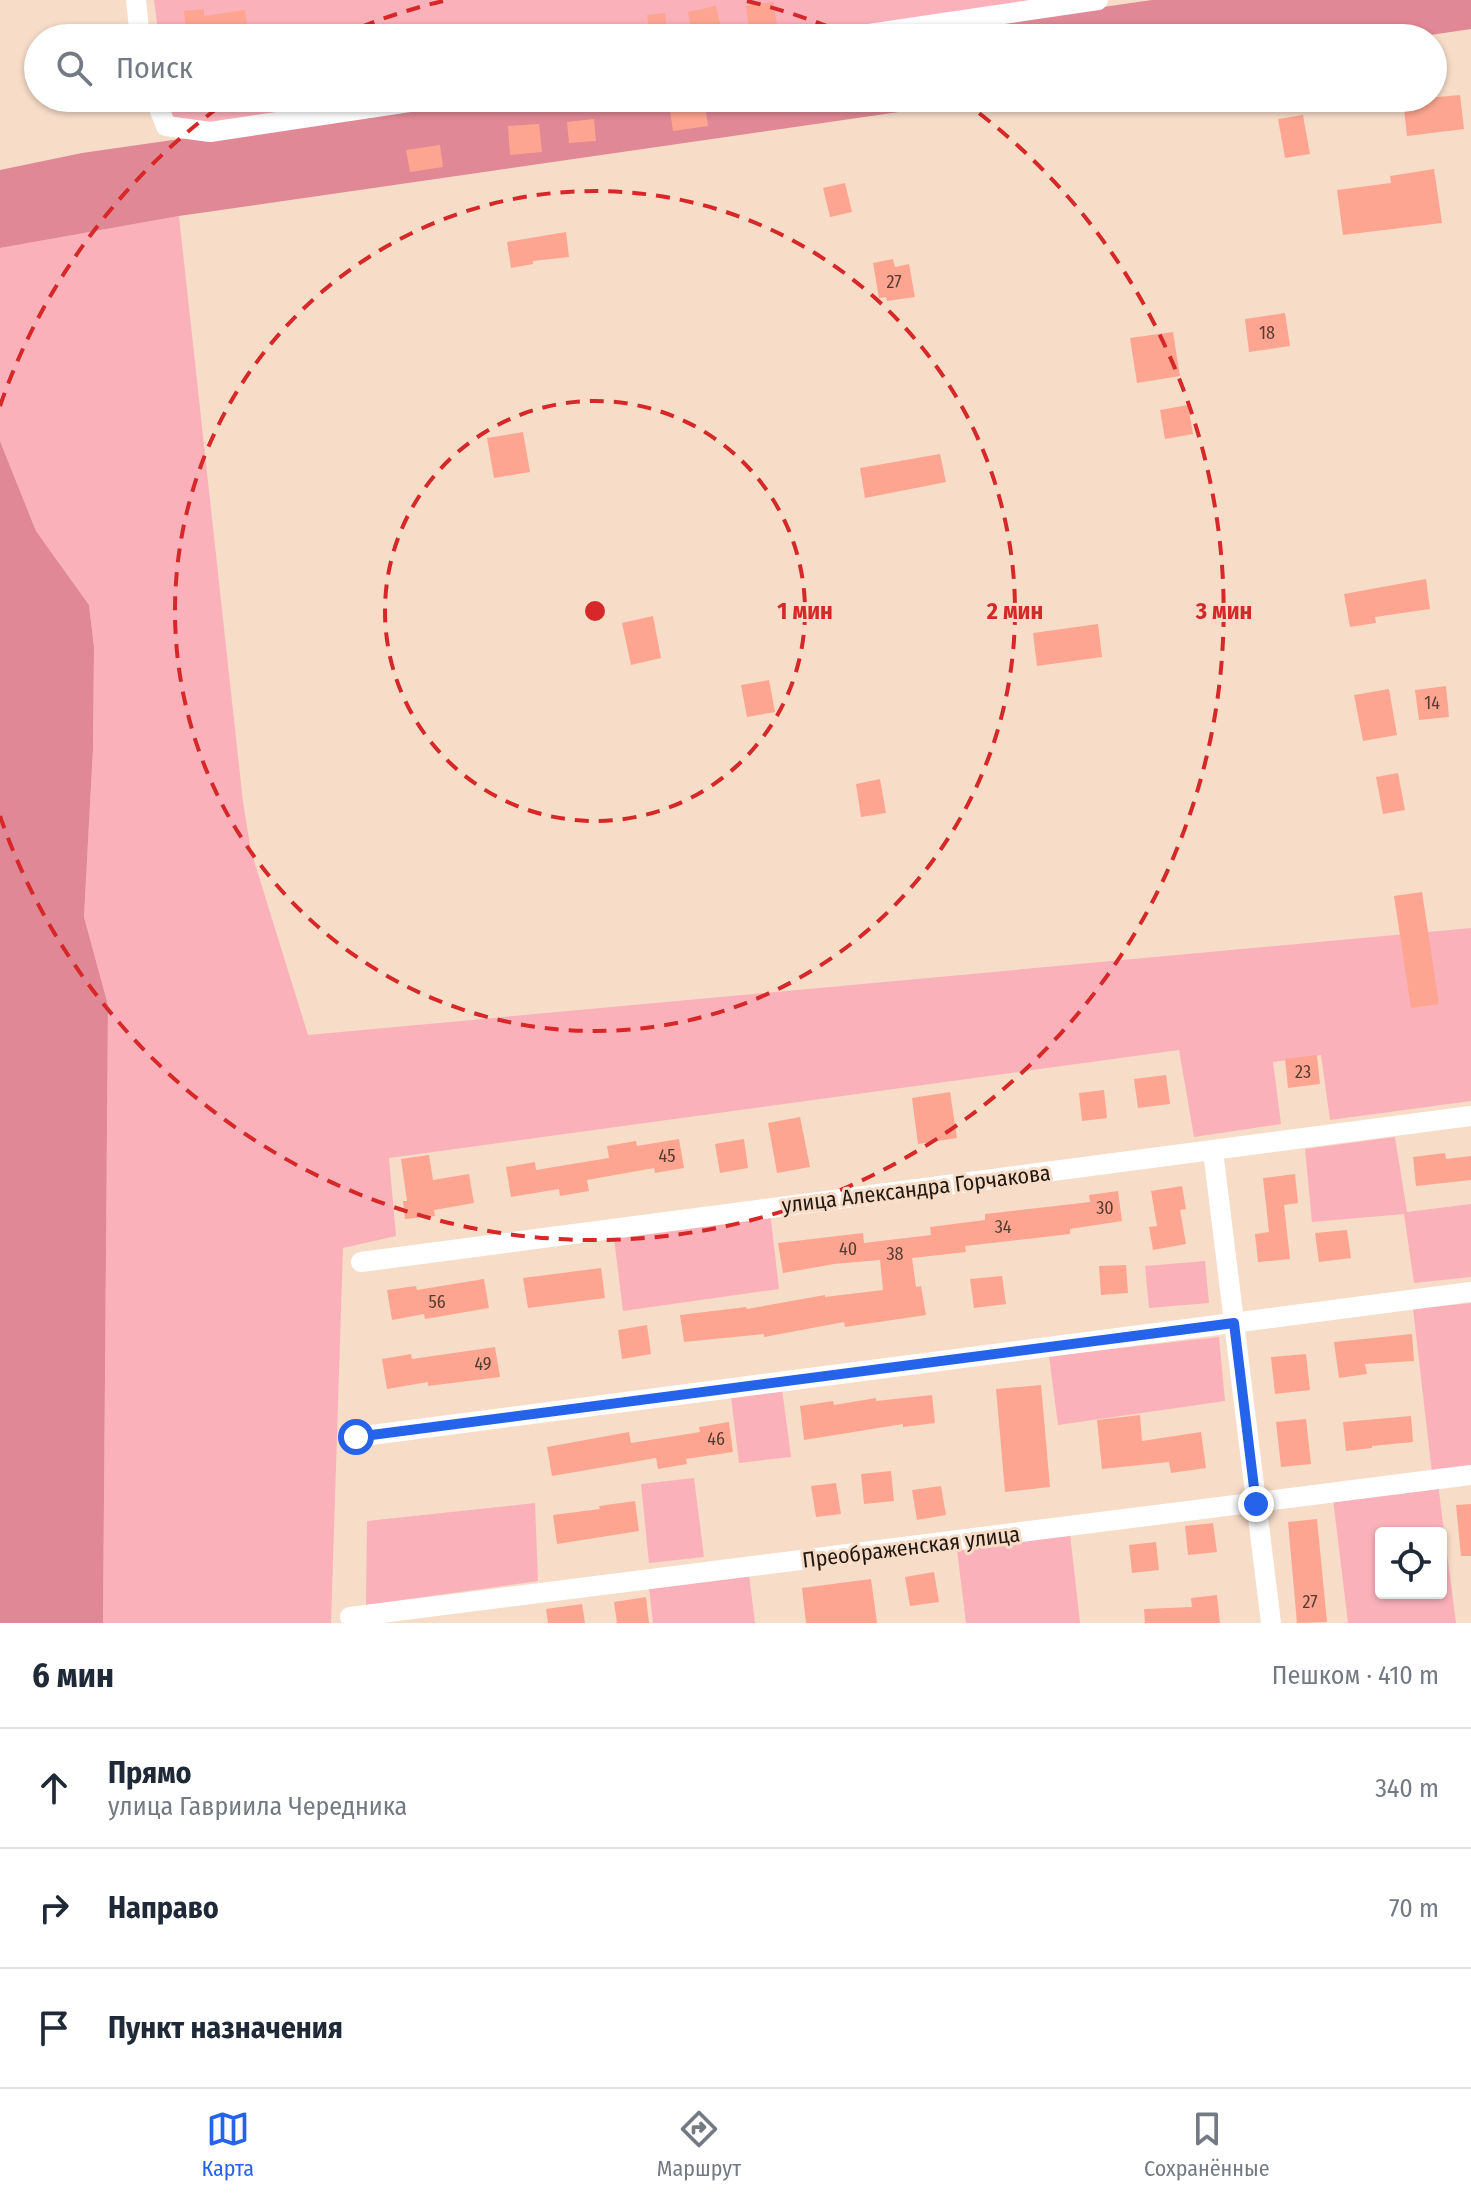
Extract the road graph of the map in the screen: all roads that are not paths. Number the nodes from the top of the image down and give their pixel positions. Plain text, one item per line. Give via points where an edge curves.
1 (136, 0) edge
2 (1098, 0) edge
3 (139, 24) edge
4 (936, 24) edge
5 (160, 112) edge
6 (343, 112) edge
7 (1471, 1116) edge
8 (1213, 1151) junction
9 (361, 1262) dead end
10 (1471, 1292) edge
11 (1234, 1323) junction
12 (356, 1437) dead end
13 (1471, 1475) edge
14 (1256, 1504) junction
15 (350, 1617) dead end
16 (1271, 1623) edge

1 - 3 street
2 - 4 street
5 - 6 street via 166,126 210,132
7 - 8 street, улица Александра Горчакова
8 - 9 street, улица Александра Горчакова
8 - 11 street
10 - 11 street
11 - 12 street
11 - 14 street
13 - 14 street, Преображенская улица
14 - 15 street, Преображенская улица
14 - 16 street

